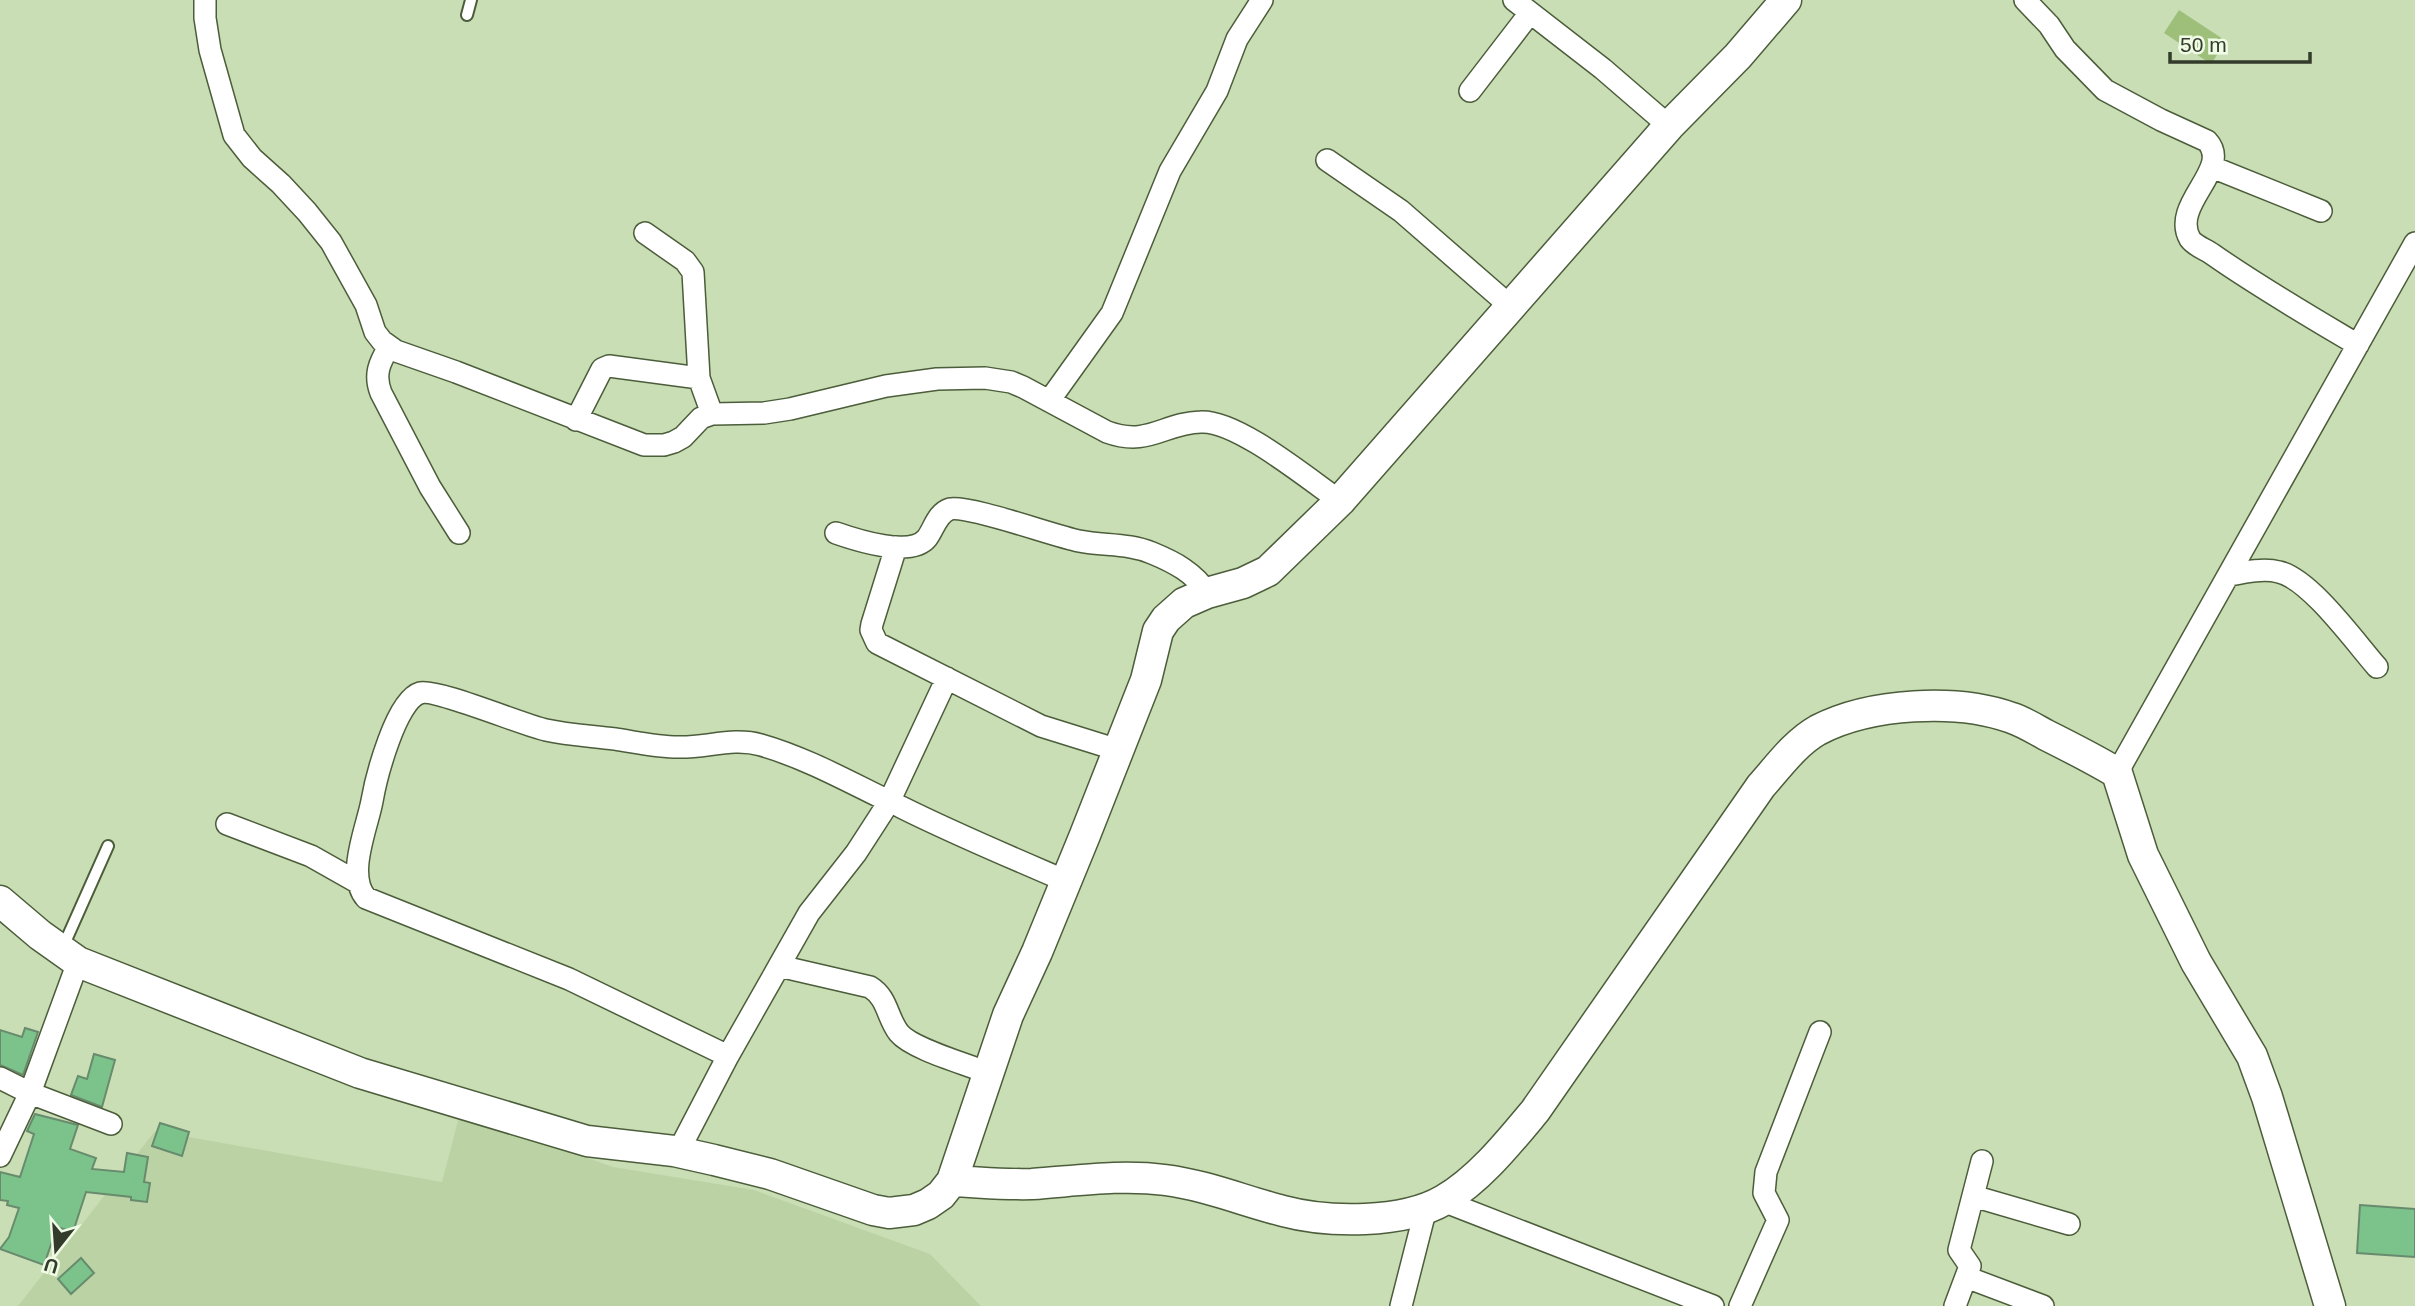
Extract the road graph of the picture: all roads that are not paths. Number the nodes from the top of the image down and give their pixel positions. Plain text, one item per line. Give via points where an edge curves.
1 (205, 0) edge
2 (471, 0) edge
3 (1262, 0) edge
4 (1786, 0) edge
5 (2025, 0) edge
6 (1522, 7) edge
7 (467, 15) dead end
8 (1470, 91) dead end
9 (1669, 126) junction
10 (1327, 160) dead end
11 (2212, 167) junction
12 (2321, 211) dead end
13 (645, 233) dead end
14 (2415, 243) edge
15 (1510, 306) junction
16 (2358, 345) junction
17 (389, 347) junction
18 (699, 378) junction
19 (1049, 401) junction
20 (712, 414) junction
21 (576, 420) junction
22 (1340, 501) junction
23 (459, 533) dead end
24 (836, 533) dead end
25 (896, 547) junction
26 (2230, 575) junction
27 (1207, 593) junction
28 (2377, 667) dead end
29 (947, 678) junction
30 (1118, 750) junction
31 (2117, 774) junction
32 (889, 802) junction
33 (227, 824) dead end
34 (108, 846) dead end
35 (1066, 881) junction
36 (357, 882) junction
37 (0, 901) edge
38 (70, 956) junction
39 (779, 966) junction
40 (1820, 1032) dead end
41 (728, 1056) junction
42 (988, 1073) junction
43 (0, 1078) edge
44 (30, 1093) junction
45 (111, 1124) dead end
46 (678, 1152) junction
47 (0, 1156) edge
48 (1982, 1161) dead end
49 (952, 1181) junction
50 (1973, 1196) junction
51 (1435, 1204) junction
52 (2069, 1224) dead end
53 (1966, 1278) junction
54 (1675, 1299) edge
55 (1401, 1306) edge
56 (1713, 1306) edge
57 (1740, 1306) edge
58 (1955, 1306) edge
59 (2043, 1306) edge
60 (2330, 1306) edge

1 - 17 street via 210,50 234,135 331,242 366,304 375,332
2 - 7 lane
3 - 19 street via 1237,39 1217,92 1170,172 1112,313
4 - 9 street
5 - 11 street via 2105,90 2207,141 2214,153
6 - 8 street
6 - 9 street
9 - 15 street
10 - 15 street via 1401,211
11 - 12 street
11 - 16 street via 2188,210 2186,228 2192,242
13 - 18 street via 693,272
14 - 16 street
15 - 22 street
16 - 26 street
17 - 21 street
17 - 23 street via 377,372 381,393
18 - 20 street
18 - 21 street via 609,366 602,369
19 - 20 street via 998,380 937,379 790,409
19 - 22 street via 1120,437 1143,438 1196,422 1236,430
20 - 21 street via 674,443 655,446
22 - 27 street via 1268,571
24 - 25 street
25 - 27 street via 916,546 941,516 950,509 962,510 1083,542 1128,545 1150,552 1199,580
25 - 29 street via 872,624 873,637
26 - 28 street via 2280,572 2306,587
26 - 31 street
27 - 30 street via 1175,610 1158,631 1146,680
29 - 30 street via 1041,726
29 - 32 street
30 - 35 street
31 - 51 street via 2013,718 1979,709 1924,706 1872,712 1817,731 1760,786 1535,1111 1505,1147
31 - 60 street via 2143,855 2196,962 2252,1056
32 - 35 street
32 - 36 street via 761,745 737,741 678,747 548,730 421,692 397,721 382,758 359,851
32 - 39 street via 809,913
33 - 36 street via 310,856
34 - 38 lane
35 - 42 street
36 - 41 street via 366,898 569,979
37 - 38 street
38 - 44 street
38 - 46 street via 360,1073 587,1141
39 - 41 street
39 - 42 street via 870,988 881,996 908,1041
40 - 57 street via 1766,1172 1764,1193 1778,1220
41 - 46 street
42 - 49 street
43 - 44 street
44 - 45 street
44 - 47 street
46 - 49 street via 770,1174 889,1213 928,1204
48 - 50 street
49 - 51 street via 1028,1184 1162,1179 1285,1212 1351,1221
50 - 52 street
50 - 53 street via 1959,1250 1970,1266
51 - 54 street
51 - 55 street
53 - 58 street
53 - 59 street
54 - 56 street

